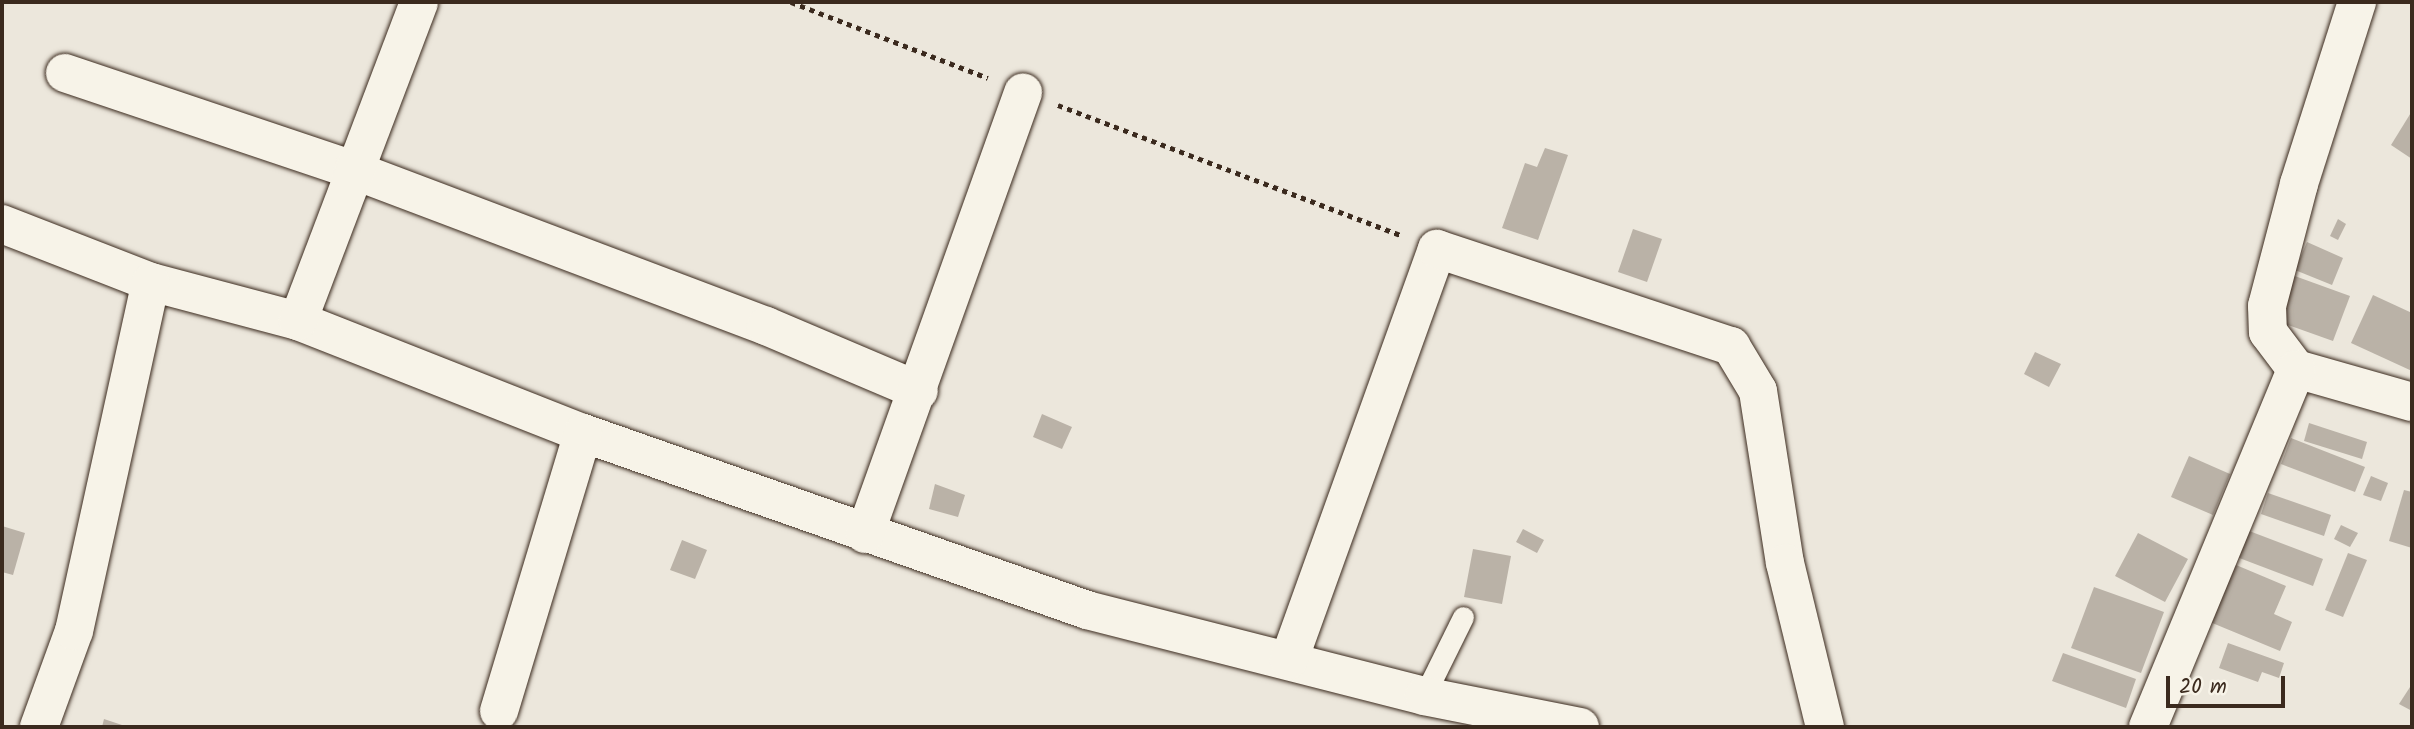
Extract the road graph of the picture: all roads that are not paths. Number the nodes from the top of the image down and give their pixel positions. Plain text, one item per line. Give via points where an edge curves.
1 (419, 2) edge
2 (2357, 2) edge
3 (65, 73) dead end
4 (1023, 92) road end
5 (353, 170) junction
6 (2, 224) edge
7 (151, 282) junction
8 (298, 321) junction
9 (2296, 369) junction
10 (919, 391) junction
11 (2412, 402) edge
12 (583, 433) junction
13 (865, 534) junction
14 (1463, 617) dead end
15 (1289, 660) junction
16 (1424, 696) junction
17 (499, 711) dead end
18 (38, 727) edge
19 (1580, 727) edge
20 (1825, 727) edge
21 (2148, 727) edge

1 - 5 street
2 - 9 street via 2267,306 2268,332
3 - 5 street
4 - 10 street
5 - 8 street
5 - 10 street via 766,326
6 - 7 street
7 - 8 street
7 - 18 street via 74,631
8 - 12 street
9 - 11 street
9 - 21 street
10 - 13 street
12 - 13 street
12 - 17 street
13 - 15 street via 1087,610
14 - 16 lane
15 - 16 street
15 - 20 street via 1437,249 1731,346 1759,391 1785,563
16 - 19 street

